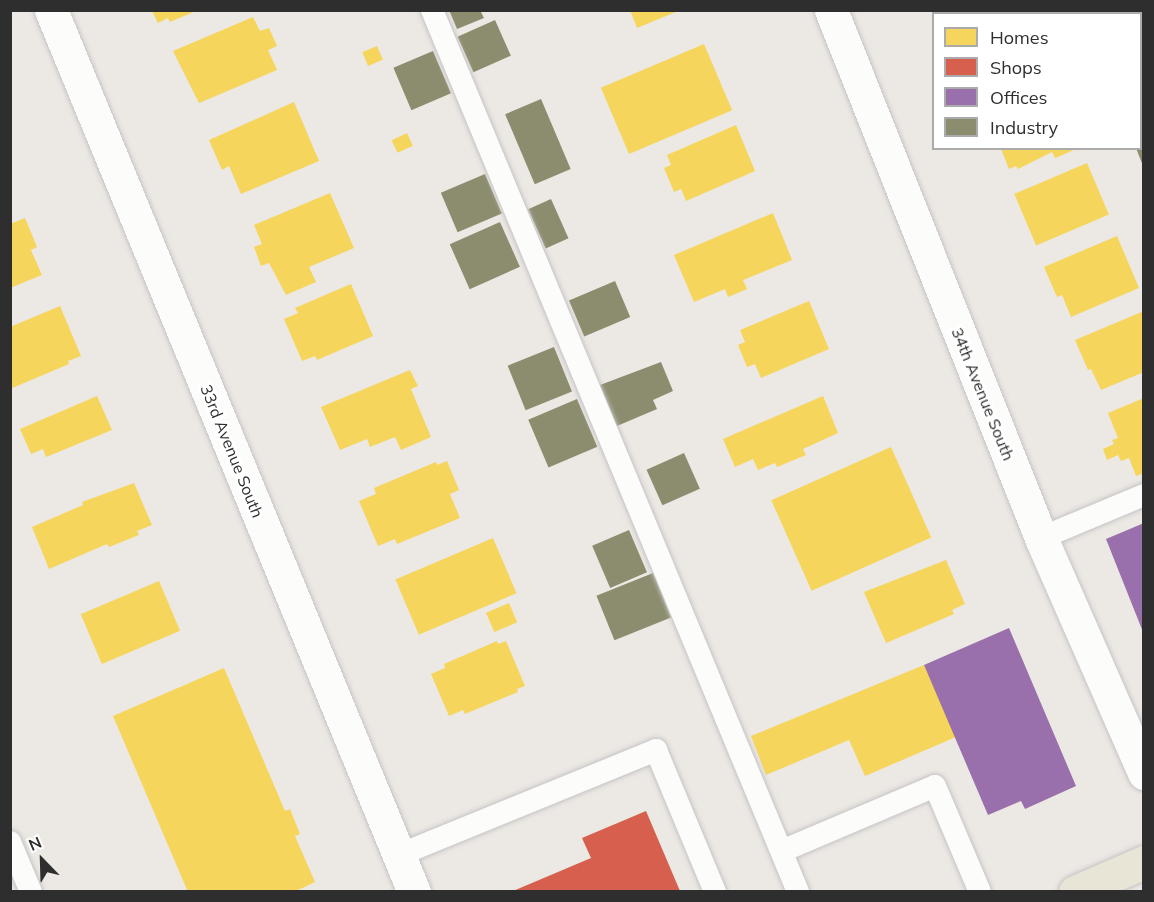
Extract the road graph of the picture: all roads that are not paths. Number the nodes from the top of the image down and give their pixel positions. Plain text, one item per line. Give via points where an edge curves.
1 (51, 10) edge
2 (432, 10) edge
3 (831, 10) edge
4 (1143, 495) edge
5 (1041, 538) junction
6 (1143, 773) edge
7 (10, 842) edge
8 (782, 851) junction
9 (399, 855) junction
10 (1143, 862) edge
11 (31, 891) edge
12 (414, 891) edge
13 (715, 891) edge
14 (798, 891) edge
15 (980, 891) edge
16 (1075, 891) edge

1 - 9 street, 33rd Avenue South
2 - 8 lane
3 - 5 street, 34th Avenue South
4 - 5 lane
5 - 6 street, 34th Avenue South
7 - 11 lane
8 - 14 lane
8 - 15 lane via 935,786
9 - 12 street, 33rd Avenue South
9 - 13 lane via 656,750
10 - 16 main road

